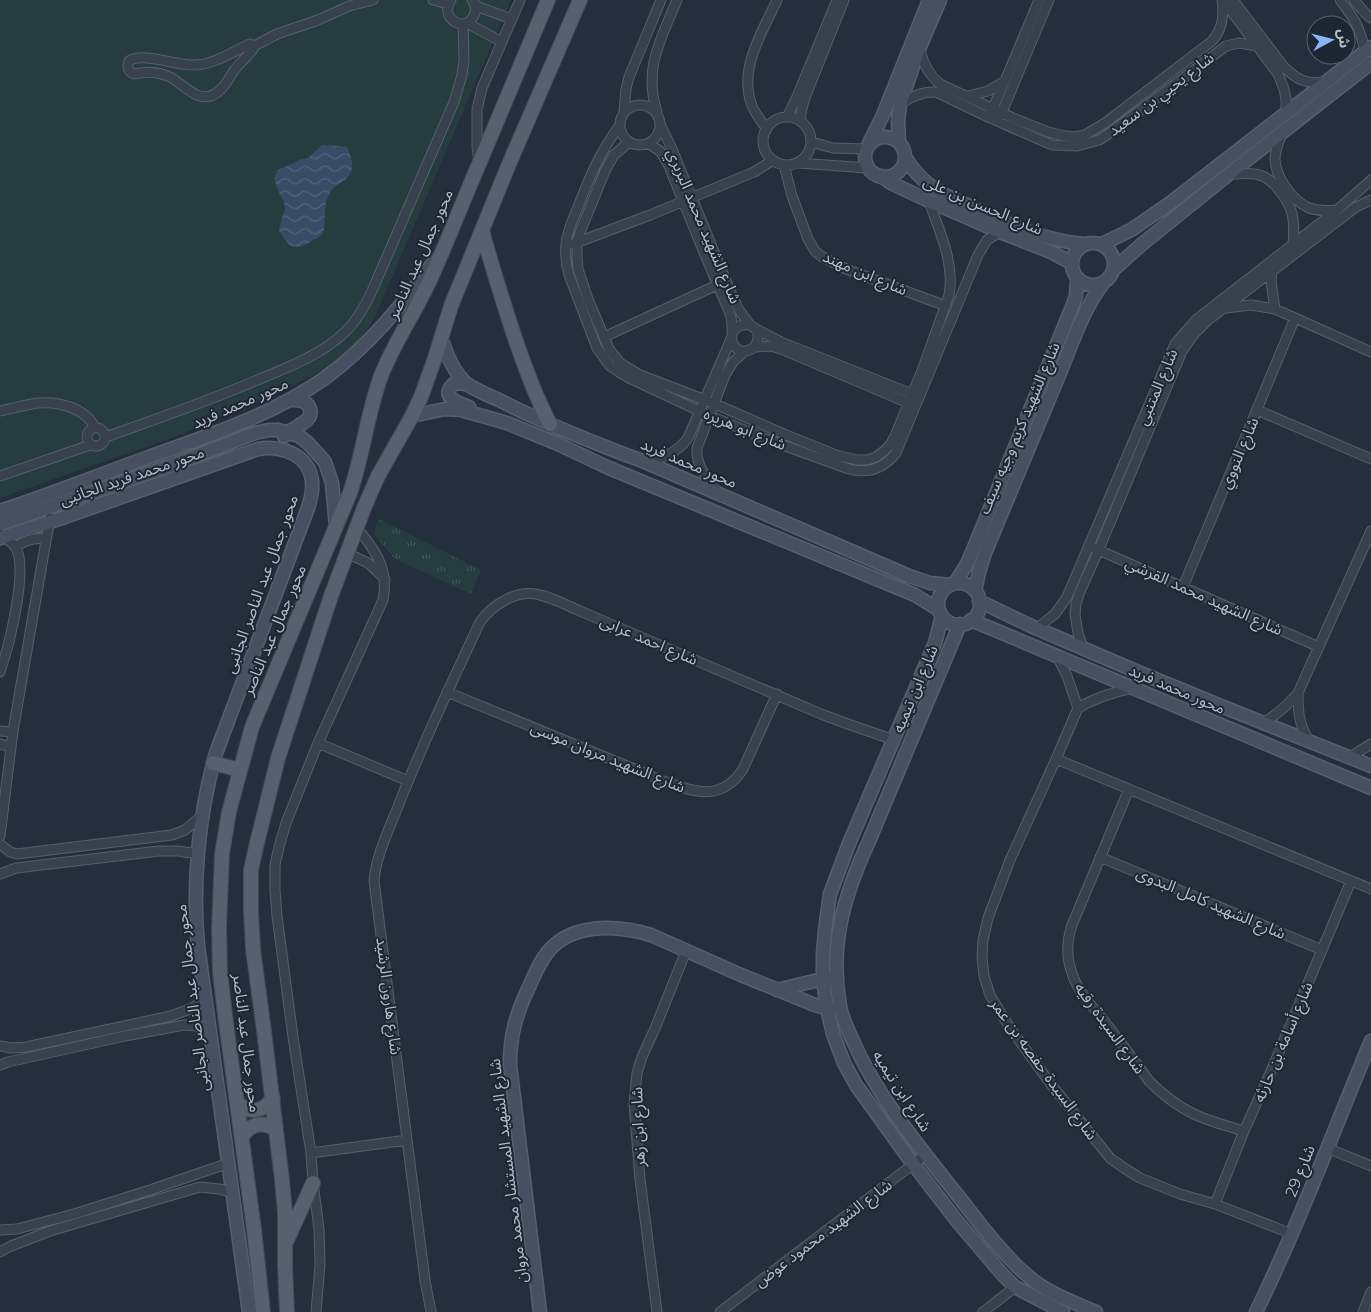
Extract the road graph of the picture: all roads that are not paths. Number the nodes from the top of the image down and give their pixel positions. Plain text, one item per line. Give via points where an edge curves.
1 (373, 0) edge
2 (432, 0) edge
3 (520, 0) edge
4 (548, 0) edge
5 (580, 0) edge
6 (661, 0) edge
7 (677, 0) edge
8 (777, 0) edge
9 (837, 0) edge
10 (844, 0) edge
11 (929, 0) edge
12 (940, 0) edge
13 (1039, 0) edge
14 (1049, 0) edge
15 (1223, 0) edge
16 (1233, 0) edge
17 (1340, 0) edge
18 (1354, 0) edge
19 (449, 2) edge
20 (474, 2) edge
21 (1371, 18) edge
22 (512, 19) junction
23 (1244, 20) junction
24 (465, 23) junction
25 (502, 42) junction
26 (254, 46) junction
27 (1257, 46) junction
28 (919, 48) junction
29 (1368, 49) edge
30 (1371, 63) edge
31 (1006, 81) junction
32 (1324, 82) junction
33 (968, 96) junction
34 (900, 104) junction
35 (993, 108) junction
36 (624, 112) junction
37 (657, 112) junction
38 (1002, 112) junction
39 (1286, 114) junction
40 (988, 117) junction
41 (787, 118) junction
42 (800, 121) junction
43 (998, 122) junction
44 (620, 125) junction
45 (661, 126) junction
46 (767, 129) junction
47 (1282, 133) junction
48 (629, 142) junction
49 (811, 142) junction
50 (899, 142) junction
51 (649, 144) junction
52 (868, 146) junction
53 (905, 157) junction
54 (772, 160) junction
55 (479, 162) junction
56 (798, 162) junction
57 (784, 165) junction
58 (868, 168) junction
59 (1229, 174) junction
60 (881, 176) junction
61 (1371, 180) edge
62 (687, 199) junction
63 (1371, 200) edge
64 (929, 201) junction
65 (1336, 210) junction
66 (482, 230) junction
67 (1000, 232) junction
68 (577, 243) junction
69 (1084, 244) junction
70 (1102, 244) junction
71 (1293, 244) junction
72 (566, 245) junction
73 (443, 249) junction
74 (1072, 263) junction
75 (1114, 270) junction
76 (1272, 271) junction
77 (1078, 279) junction
78 (1104, 282) junction
79 (717, 285) junction
80 (946, 306) junction
81 (1223, 309) junction
82 (1275, 309) junction
83 (1294, 318) junction
84 (752, 327) junction
85 (732, 336) junction
86 (604, 337) junction
87 (441, 338) junction
88 (755, 347) junction
89 (744, 352) junction
90 (1371, 352) edge
91 (467, 384) junction
92 (290, 400) junction
93 (914, 400) junction
94 (709, 401) junction
95 (1257, 410) junction
96 (0, 411) edge
97 (700, 411) junction
98 (478, 415) junction
99 (708, 415) junction
100 (412, 416) junction
101 (550, 424) junction
102 (95, 428) junction
103 (287, 432) junction
104 (106, 437) junction
105 (90, 444) junction
106 (275, 448) junction
107 (1371, 459) edge
108 (645, 462) junction
109 (0, 474) edge
110 (718, 493) junction
111 (54, 505) junction
112 (0, 511) edge
113 (50, 521) junction
114 (0, 524) edge
115 (336, 526) junction
116 (357, 528) junction
117 (1371, 531) edge
118 (1, 536) edge
119 (46, 539) junction
120 (1089, 546) junction
121 (16, 547) junction
122 (1099, 550) junction
123 (347, 553) junction
124 (384, 578) junction
125 (953, 584) junction
126 (1183, 587) junction
127 (977, 596) junction
128 (940, 613) junction
129 (966, 622) junction
130 (1037, 628) junction
131 (1319, 647) junction
132 (1083, 649) junction
133 (1057, 656) junction
134 (0, 672) edge
135 (1133, 688) junction
136 (447, 692) junction
137 (1298, 693) junction
138 (777, 694) junction
139 (1078, 708) junction
140 (1262, 723) junction
141 (0, 731) edge
142 (13, 732) junction
143 (894, 740) junction
144 (1309, 741) junction
145 (318, 743) junction
146 (0, 744) edge
147 (1371, 744) edge
148 (11, 747) junction
149 (1350, 757) junction
150 (1056, 759) junction
151 (213, 763) junction
152 (1371, 766) edge
153 (240, 770) junction
154 (408, 781) junction
155 (1371, 788) edge
156 (1129, 789) junction
157 (203, 815) junction
158 (0, 836) edge
159 (150, 838) junction
160 (0, 844) edge
161 (151, 851) junction
162 (17, 854) junction
163 (198, 854) junction
164 (1100, 857) junction
165 (16, 868) junction
166 (0, 874) edge
167 (1351, 881) junction
168 (1371, 889) edge
169 (1322, 950) junction
170 (686, 951) junction
171 (829, 979) junction
172 (777, 990) junction
173 (205, 997) junction
174 (833, 1008) junction
175 (123, 1026) junction
176 (210, 1033) junction
177 (125, 1036) junction
178 (1371, 1041) edge
179 (0, 1046) edge
180 (11, 1048) junction
181 (12, 1061) junction
182 (0, 1065) edge
183 (273, 1098) junction
184 (237, 1104) junction
185 (275, 1129) junction
186 (1244, 1131) junction
187 (242, 1137) junction
188 (407, 1140) junction
189 (1327, 1148) junction
190 (311, 1153) junction
191 (925, 1155) junction
192 (229, 1163) junction
193 (913, 1164) junction
194 (1371, 1166) edge
195 (313, 1183) junction
196 (150, 1190) junction
197 (233, 1192) junction
198 (153, 1200) junction
199 (1216, 1204) junction
200 (4, 1230) edge
201 (1292, 1234) junction
202 (285, 1245) junction
203 (11, 1246) junction
204 (0, 1252) edge
205 (1015, 1263) junction
206 (1003, 1275) junction
207 (1030, 1278) junction
208 (1018, 1288) junction
209 (1371, 1292) edge
210 (249, 1312) edge
211 (263, 1312) edge
212 (287, 1312) edge
213 (316, 1312) edge
214 (431, 1312) edge
215 (540, 1312) edge
216 (657, 1312) edge
217 (720, 1312) edge
218 (983, 1312) edge
219 (1063, 1312) edge
220 (1096, 1312) edge
221 (1256, 1312) edge
222 (1363, 1312) edge

1 - 26 street via 344,8
2 - 19 street
3 - 22 street
4 - 55 main road, محور جمال عبد الناصر
5 - 66 main road, محور جمال عبد الناصر
6 - 36 street via 629,77
7 - 37 street via 653,62 651,84
8 - 46 street via 752,56 748,75 751,104
9 - 41 street
10 - 42 street via 806,95
11 - 52 street
12 - 28 street
13 - 31 street
14 - 38 street
15 - 23 street
15 - 38 street, شارع يحيي بن سعيد via 1218,35 1095,130 1085,135 1065,136
16 - 23 street
17 - 29 street via 1356,22
18 - 21 street
19 - 24 street via 448,16 457,23
20 - 22 street
20 - 24 street via 476,13
22 - 25 street
23 - 27 street
23 - 32 street via 1291,75 1314,84
24 - 25 street
24 - 104 street via 462,75 454,102 372,291 354,322 326,347 294,365
25 - 55 street via 480,96 477,128
26 - 26 street via 250,44 202,64 135,58 128,68 134,74 149,72 170,77 195,95 210,96 223,87
27 - 39 street via 1282,81
27 - 43 street, شارع يحيي بن سعيد via 1239,43 1226,46 1119,128 1087,144 1052,145
28 - 33 street, شارع يحيي بن سعيد via 932,77
28 - 34 street
29 - 32 street
30 - 47 street
31 - 33 street via 988,92
31 - 35 street
32 - 39 street
33 - 35 street, شارع يحيي بن سعيد
34 - 40 street, شارع يحيي بن سعيد via 921,93 936,92
34 - 50 street
35 - 38 street, شارع يحيي بن سعيد
35 - 40 street
36 - 37 street via 640,105
36 - 44 street
37 - 45 street
38 - 43 street
39 - 70 street via 1162,209 1132,230
40 - 43 street, شارع يحيي بن سعيد
41 - 42 street
41 - 46 street via 775,121
42 - 49 street via 808,130
44 - 48 street via 622,135
44 - 72 street, شارع ابو هريره via 597,160
45 - 51 street via 658,136
45 - 62 street, شارع الشهيد محمد البربري
46 - 54 street via 764,146
47 - 59 street
47 - 65 street via 1275,162 1290,192 1307,207
48 - 51 street via 642,146
48 - 68 street, شارع ابو هريره via 607,166
49 - 52 street via 834,148
49 - 56 street via 807,154
50 - 52 street via 887,136 874,139
50 - 53 street
51 - 62 street, شارع الشهيد محمد البربري via 660,151
52 - 58 street via 864,157
53 - 60 street via 897,172
53 - 69 street, شارع الحسن بن على via 926,183 946,196 1023,229 1059,241
54 - 57 street
54 - 62 street via 754,172
55 - 73 main road, محور جمال عبد الناصر
56 - 57 street
56 - 58 street
57 - 80 street, شارع ابن مهند via 795,204 815,251 846,269
58 - 60 street
59 - 71 street via 1260,175 1276,186 1293,215
59 - 75 street
60 - 64 street, شارع الحسن بن على
61 - 65 street, شارع المتنبي
62 - 68 street
62 - 79 street, شارع الشهيد محمد البربري
62 - 84 street, شارع الشهيد محمد البربري via 739,310
63 - 76 street, شارع المتنبي via 1356,207
64 - 67 street, شارع الحسن بن على
64 - 80 street, شارع ابو هريره via 951,270
65 - 71 street, شارع المتنبي
66 - 87 main road, محور جمال عبد الناصر
66 - 101 main road via 517,346
67 - 74 street, شارع الحسن بن على
67 - 93 street, شارع ابو هريره via 982,246
68 - 72 street
68 - 86 street, شارع ابو هريره via 581,280
69 - 70 street
69 - 74 street via 1077,249
70 - 75 street via 1112,255
71 - 120 street, شارع المتنبي via 1197,319 1175,344
72 - 97 street, شارع ابو هريره via 569,275 594,341 610,366
73 - 92 street, محور محمد فريد via 369,339 330,373
73 - 115 main road, محور جمال عبد الناصر via 381,377 356,476
74 - 77 street
75 - 78 street
76 - 81 street, شارع المتنبي
76 - 82 street
77 - 78 street via 1090,285
77 - 125 street, شارع الشهيد كريم وجيه سيف via 1074,302 973,550
78 - 127 street, شارع الشهيد كريم وجيه سيف via 1085,313 985,553
79 - 85 street, شارع الشهيد محمد البربري via 730,313
79 - 86 street
80 - 93 street, شارع ابو هريره
81 - 82 street via 1251,305
81 - 122 street, شارع المتنبي via 1201,327 1180,356
82 - 83 street
83 - 90 street
83 - 95 street, شارع النووي
84 - 85 street via 739,326
84 - 88 street via 758,335
84 - 93 street, شارع الشهيد محمد البربري
85 - 89 street via 735,348
85 - 94 street
86 - 94 street, شارع ابو هريره via 614,356 627,368
87 - 91 street, محور محمد فريد via 453,366
87 - 100 main road, محور جمال عبد الناصر
88 - 89 street
88 - 93 street via 781,349
89 - 94 street via 732,362
91 - 98 street via 458,382 453,385 450,397
91 - 101 street, محور محمد فريد
92 - 103 street via 305,402 310,413 306,422
92 - 112 street, محور محمد فريد via 223,430
93 - 94 street, شارع ابو هريره via 890,445 867,460 836,455
93 - 99 street, شارع ابو هريره via 891,460 858,472
94 - 97 street
94 - 99 street
95 - 107 street
95 - 126 street, شارع النووي
96 - 102 street via 40,403 59,404 82,413
97 - 99 street, شارع ابو هريره
97 - 108 street via 680,448 670,455
98 - 100 street via 445,410
98 - 128 street via 508,423 899,588 923,599
99 - 110 street via 696,454 703,473
100 - 116 main road, محور جمال عبد الناصر via 378,476
101 - 108 street, محور محمد فريد
102 - 104 street via 102,430
102 - 105 street via 87,434
103 - 106 street
103 - 111 street, محور محمد فريد via 269,430 255,433
103 - 115 street, محور محمد فريد via 308,443 325,462 332,483
104 - 105 street via 100,446
105 - 109 street
106 - 113 street, محور محمد فريد الجانبى via 258,449
106 - 151 street, محور جمال عبد الناصر الجانبى via 298,457 308,466 312,479 311,497
108 - 110 street, محور محمد فريد
110 - 125 street, محور محمد فريد via 909,576 930,583
111 - 113 street
111 - 114 street, محور محمد فريد
113 - 118 street, محور محمد فريد الجانبى
113 - 119 street
115 - 153 main road, محور جمال عبد الناصر via 255,720
116 - 123 main road, محور جمال عبد الناصر
116 - 124 street via 378,558
117 - 131 street
118 - 121 street
119 - 121 street via 31,539
119 - 142 street
120 - 122 street, شارع الشهيد محمد القرشي
120 - 130 street, شارع المتنبي via 1062,606
121 - 134 street via 21,565 20,579
122 - 126 street, شارع الشهيد محمد القرشي
122 - 132 street, شارع المتنبي via 1079,594 1074,614
123 - 124 street via 368,563
123 - 183 main road, محور جمال عبد الناصر via 278,758 251,870 253,949
124 - 145 street via 385,589 378,613
125 - 127 street via 966,584
125 - 128 street via 941,593
126 - 131 street, شارع الشهيد محمد القرشي
127 - 129 street via 979,608 976,615
127 - 130 street, محور محمد فريد
128 - 129 street via 950,623
128 - 143 street, شارع ابن تيميه via 935,643
129 - 133 street, محور محمد فريد
129 - 171 street, شارع ابن تيميه via 856,870 846,897
130 - 132 street, محور محمد فريد
131 - 137 street
132 - 140 street, محور محمد فريد
133 - 135 street, محور محمد فريد
133 - 139 street
135 - 139 street via 1099,697
135 - 155 street, محور محمد فريد
136 - 138 street, شارع احمد عرابى via 486,614 508,600 530,594 541,595
136 - 138 street, شارع الشهيد مروان موسى via 666,782 703,792 719,789 738,777
136 - 154 street, شارع هارون الرشيد
137 - 140 street via 1275,716
137 - 144 street via 1298,717
138 - 143 street, شارع احمد عرابى
139 - 150 street, شارع السيدة حفصه بن عمر
140 - 144 street, محور محمد فريد
141 - 142 street
142 - 148 street
143 - 171 street, شارع ابن تيميه via 830,894 824,930
144 - 149 street, محور محمد فريد
145 - 154 street
145 - 190 street via 286,823 274,878
146 - 148 street
147 - 149 street
148 - 158 street
149 - 152 street, محور محمد فريد
150 - 156 street
150 - 199 street, شارع السيدة حفصه بن عمر via 1010,860 988,918 982,957 990,995 1050,1083 1110,1158 1140,1178
151 - 153 main road
151 - 157 street, محور جمال عبد الناصر الجانبى
153 - 184 main road, محور جمال عبد الناصر via 222,854 219,928 220,972
154 - 188 street, شارع هارون الرشيد via 380,853 374,881
156 - 164 street, شارع السيدة رقيه
156 - 167 street
157 - 159 street via 178,833
157 - 163 street, محور جمال عبد الناصر الجانبى
159 - 161 street
159 - 162 street
160 - 162 street
161 - 163 street
161 - 165 street
162 - 165 street
163 - 173 street, محور جمال عبد الناصر الجانبى via 196,921
164 - 169 street, شارع الشهيد كامل البدوى
164 - 186 street, شارع السيدة رقيه via 1067,940 1071,971 1077,986 1160,1092 1195,1115
165 - 166 street
167 - 168 street
167 - 169 street, شارع أسامة بن حارثه
169 - 186 street, شارع أسامة بن حارثه
170 - 172 street, شارع الشهيد المستشار محمد مروان
170 - 215 street, شارع الشهيد المستشار محمد مروان via 651,936 622,929 574,933 556,943 547,953 520,1006 511,1035 510,1065
170 - 216 street, شارع ابن زهر via 642,1057 634,1104
171 - 172 street
171 - 174 street, شارع ابن تيميه
172 - 174 street, شارع الشهيد المستشار محمد مروان via 815,1005
173 - 175 street via 193,1008 179,1014
173 - 176 street, محور جمال عبد الناصر الجانبى
174 - 191 street, شارع ابن تيميه via 848,1030 873,1081
174 - 193 street, شارع ابن تيميه via 833,1034 844,1063 856,1085
175 - 177 street
175 - 180 street
176 - 177 street via 198,1026 184,1024
176 - 192 street, محور جمال عبد الناصر الجانبى
177 - 181 street
178 - 189 street, شارع 29
179 - 180 street
180 - 181 street via 9,1056
181 - 182 street
183 - 184 main road via 258,1110 244,1109
183 - 185 main road, محور جمال عبد الناصر
184 - 187 main road, محور جمال عبد الناصر
185 - 187 main road via 256,1125
185 - 202 main road, محور جمال عبد الناصر via 285,1212
186 - 199 street, شارع أسامة بن حارثه
187 - 211 main road, محور جمال عبد الناصر
188 - 190 street
188 - 214 street, شارع هارون الرشيد
189 - 194 street
189 - 201 street, شارع 29
190 - 195 street
191 - 193 street, شارع الشهيد محمود عوض
191 - 205 street, شارع ابن تيميه
192 - 196 street
192 - 197 street, محور جمال عبد الناصر الجانبى
193 - 206 street, شارع ابن تيميه
193 - 217 street, شارع الشهيد محمود عوض
195 - 202 main road
195 - 213 street via 320,1247
196 - 198 street
196 - 200 street via 32,1226
197 - 198 street via 200,1187
197 - 210 street, محور جمال عبد الناصر الجانبى
198 - 203 street
199 - 201 street, شارع السيدة حفصه بن عمر
200 - 203 street
201 - 221 street, شارع 29
202 - 212 main road, محور جمال عبد الناصر
203 - 204 street
205 - 206 street
205 - 207 street, شارع ابن تيميه
206 - 208 street, شارع ابن تيميه
207 - 208 street
207 - 220 street, شارع ابن تيميه
208 - 218 street
208 - 219 street, شارع ابن تيميه
209 - 222 street

